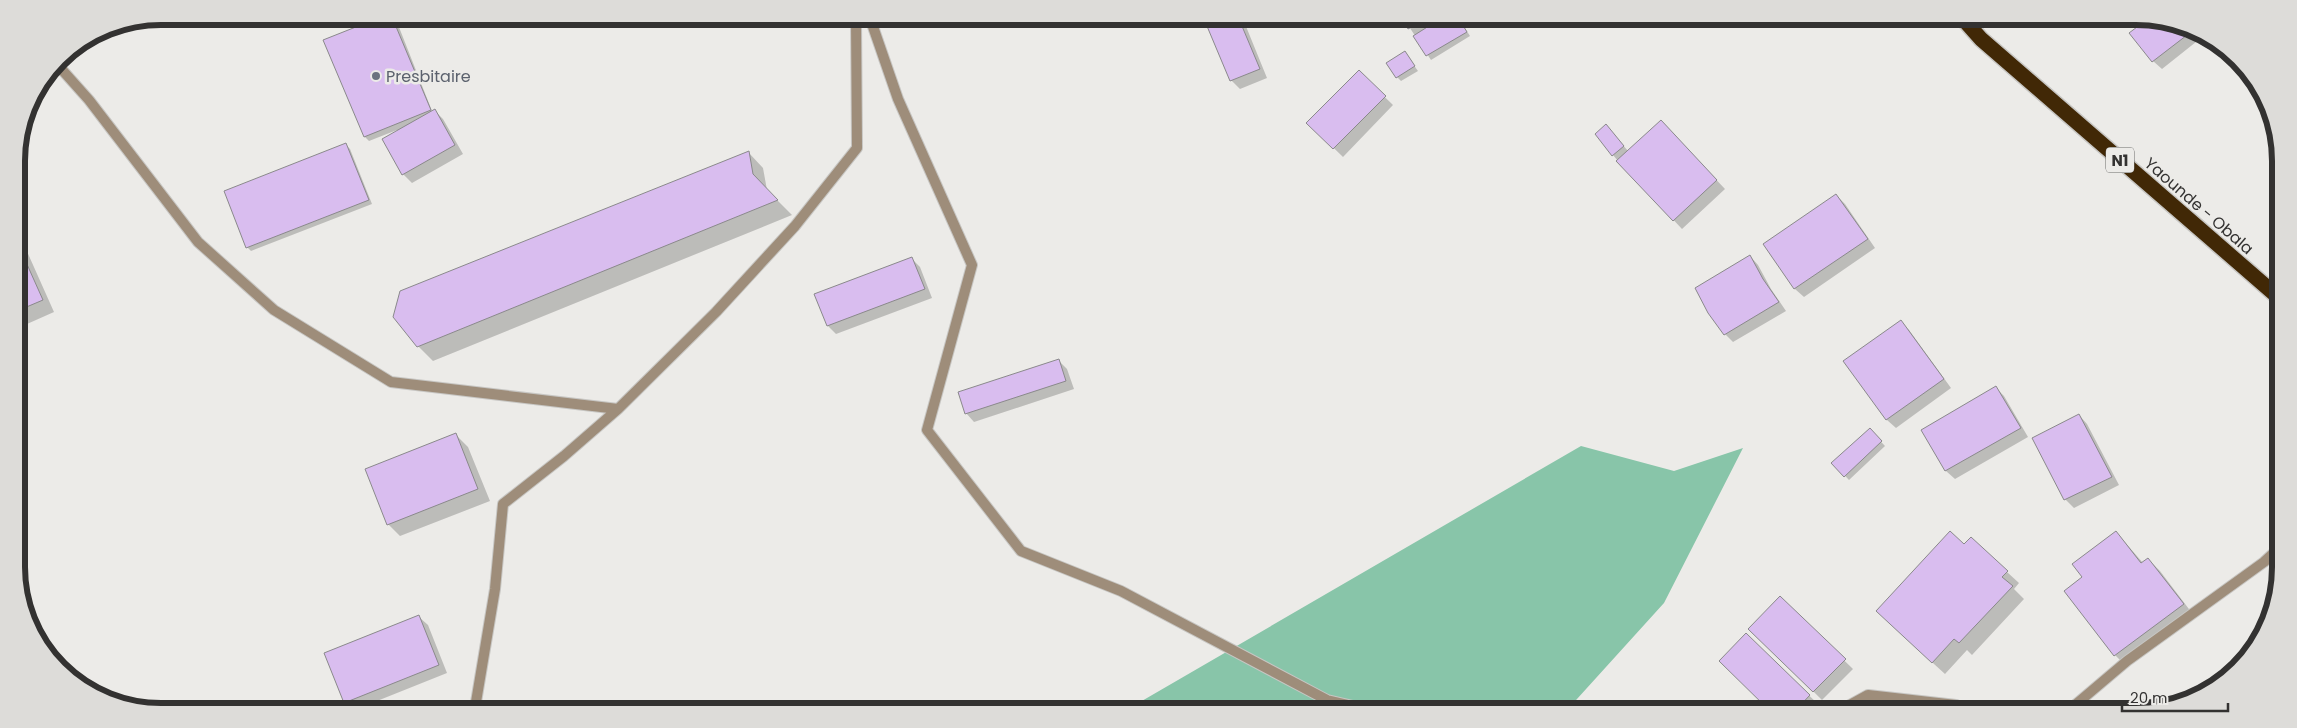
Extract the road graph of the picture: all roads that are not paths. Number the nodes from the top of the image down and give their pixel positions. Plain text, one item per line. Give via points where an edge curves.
1 (856, 25) edge
2 (872, 25) edge
3 (1969, 25) edge
4 (62, 68) edge
5 (2272, 292) edge
6 (618, 409) junction
7 (2272, 555) edge
8 (476, 703) edge
9 (1340, 703) edge
10 (1854, 703) edge
11 (1938, 703) edge
12 (2077, 703) edge

1 - 6 street via 857,148 795,226 716,312
2 - 9 street via 898,99 972,265 927,430 1021,551 1121,591 1327,700
3 - 5 highway, Yaounde - Obala / N1
4 - 6 street via 198,242 274,310 366,367 391,382
6 - 8 street via 502,504 495,589
7 - 12 street via 2127,661
10 - 11 street via 1868,695

